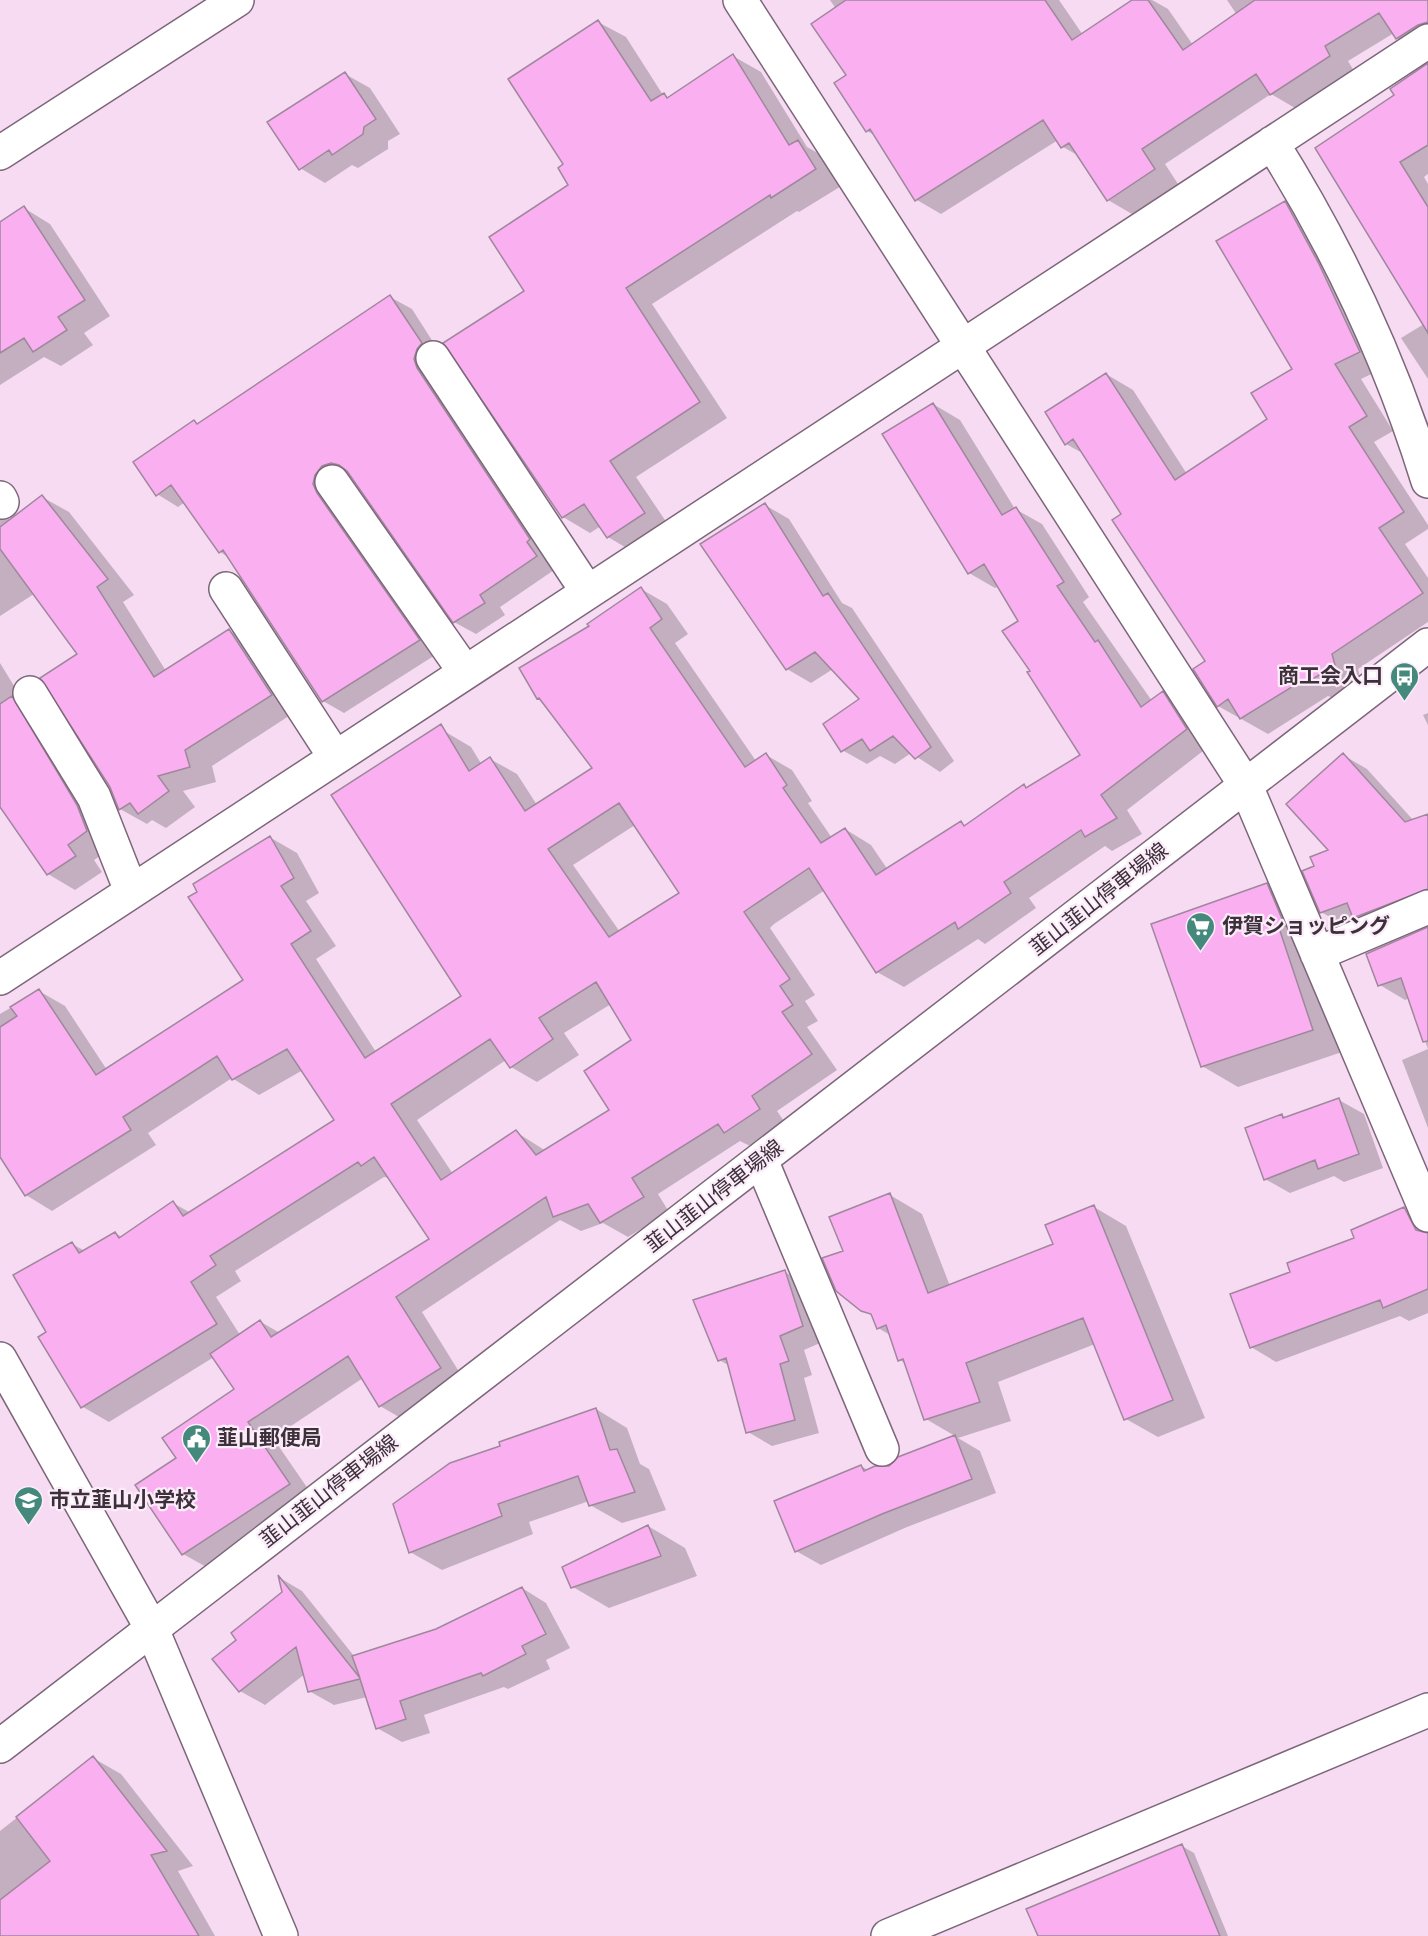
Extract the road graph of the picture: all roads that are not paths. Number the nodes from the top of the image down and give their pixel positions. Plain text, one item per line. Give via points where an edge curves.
1 (237, 0) edge
2 (740, 0) edge
3 (1428, 41) edge
4 (1272, 143) junction
5 (0, 153) edge
6 (963, 345) junction
7 (434, 358) dead end
8 (1428, 481) edge
9 (332, 482) dead end
10 (226, 589) dead end
11 (587, 591) junction
12 (1428, 645) edge
13 (465, 672) junction
14 (30, 693) dead end
15 (335, 757) junction
16 (1246, 786) junction
17 (131, 891) junction
18 (1428, 908) edge
19 (1317, 954) junction
20 (0, 978) edge
21 (761, 1160) junction
22 (1428, 1215) edge
23 (0, 1359) edge
24 (882, 1449) dead end
25 (152, 1628) junction
26 (1428, 1710) edge
27 (0, 1746) edge
28 (281, 1936) edge
29 (888, 1936) edge

1 - 5 street
2 - 6 street
3 - 4 street
4 - 6 street
4 - 8 street via 1326,232 1357,295 1383,353
6 - 11 street
6 - 16 street
7 - 11 street
9 - 13 street
10 - 15 street
11 - 13 street
12 - 16 street, 韮山韮山停車場線
13 - 15 street
14 - 17 street via 94,797
15 - 17 street
16 - 19 street
16 - 21 street, 韮山韮山停車場線
17 - 20 street
18 - 19 street
19 - 22 street
21 - 24 street
21 - 25 street, 韮山韮山停車場線
23 - 25 street
25 - 27 street, 韮山韮山停車場線
25 - 28 street
26 - 29 street

